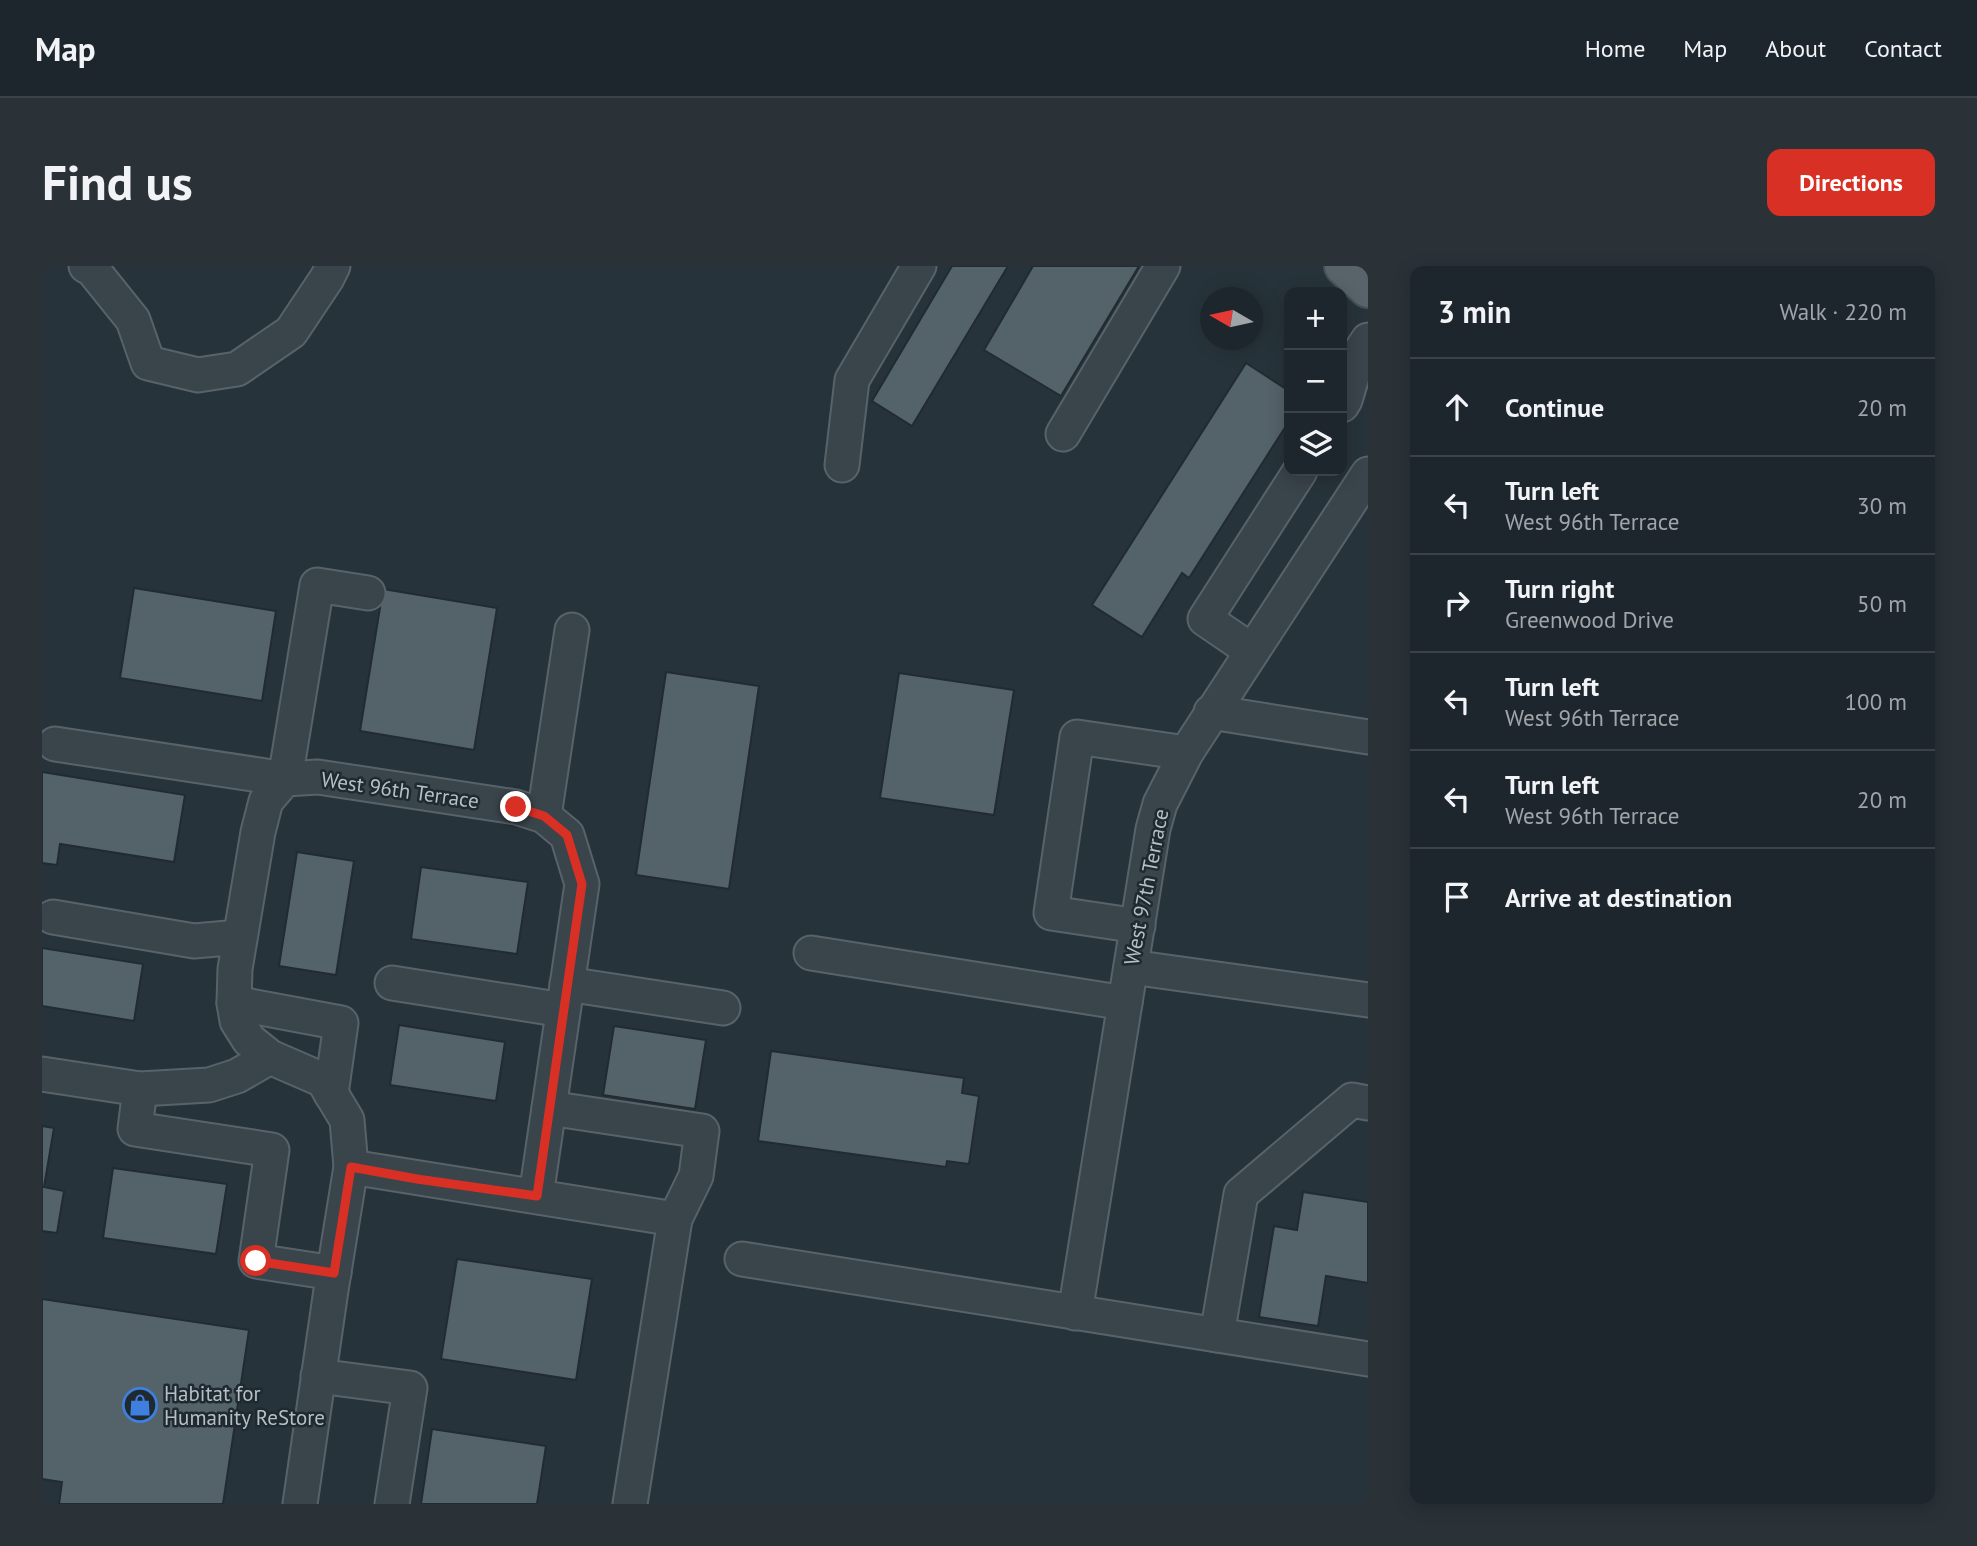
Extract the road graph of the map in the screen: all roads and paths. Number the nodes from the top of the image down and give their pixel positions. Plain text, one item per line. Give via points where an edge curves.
1 (86, 266) edge
2 (333, 266) edge
3 (919, 266) edge
4 (1163, 266) edge
5 (1343, 266) edge
6 (1368, 288) edge
7 (1368, 340) edge
8 (1347, 393) edge
9 (1063, 434) dead end
10 (842, 465) dead end
11 (1368, 474) edge
12 (1297, 476) edge
13 (368, 593) dead end
14 (572, 630) dead end
15 (1252, 651) junction
16 (1211, 712) junction
17 (1368, 737) edge
18 (55, 744) dead end
19 (1186, 752) junction
20 (285, 779) junction
21 (544, 816) junction
22 (53, 918) dead end
23 (1138, 926) junction
24 (240, 937) junction
25 (811, 953) dead end
26 (1131, 967) junction
27 (392, 984) dead end
28 (565, 997) junction
29 (1368, 1000) edge
30 (234, 1003) junction
31 (1125, 1003) junction
32 (723, 1008) dead end
33 (270, 1057) junction
34 (42, 1074) edge
35 (140, 1089) junction
36 (331, 1094) junction
37 (1368, 1103) edge
38 (549, 1108) junction
39 (351, 1167) junction
40 (537, 1196) junction
41 (675, 1219) junction
42 (742, 1259) dead end
43 (334, 1273) junction
44 (1075, 1313) junction
45 (1217, 1335) junction
46 (1368, 1359) edge
47 (318, 1376) junction
48 (300, 1504) edge
49 (393, 1504) edge
50 (630, 1504) edge

1 - 2 street via 133,320 148,363 198,375 237,369 291,332
3 - 10 street via 852,380
4 - 9 street
5 - 6 main road
7 - 8 street
11 - 15 street, West 97th Terrace
12 - 15 street via 1205,620
13 - 20 street via 317,585
14 - 21 street
15 - 16 street, West 97th Terrace
16 - 17 street
16 - 19 street, West 97th Terrace
18 - 20 street, West 96th Terrace
19 - 23 street, West 97th Terrace via 1153,829
19 - 23 street via 1077,737 1051,913
20 - 21 street, West 96th Terrace via 318,777 516,807
20 - 24 street via 266,802
21 - 28 street, West 96th Terrace via 567,835 582,884
22 - 24 street via 194,941
23 - 26 street, West 97th Terrace
24 - 30 street
25 - 31 street
26 - 29 street
26 - 31 street, West 97th Terrace
27 - 28 street
28 - 32 street
28 - 38 street, West 96th Terrace
30 - 33 street via 237,1021 249,1040
30 - 36 street via 341,1023
31 - 44 street, West 97th Terrace
33 - 35 street via 237,1076 209,1085
33 - 36 street via 323,1080
34 - 35 street
35 - 43 street via 135,1129 272,1150 256,1261
36 - 39 street via 347,1120
37 - 45 street via 1352,1100 1241,1194
38 - 40 street, West 96th Terrace
38 - 41 street via 702,1131 696,1176
39 - 40 street
39 - 43 street
40 - 41 street
41 - 50 street
42 - 44 street
43 - 47 street
44 - 45 street
45 - 46 street
47 - 48 street
47 - 49 street via 410,1388

